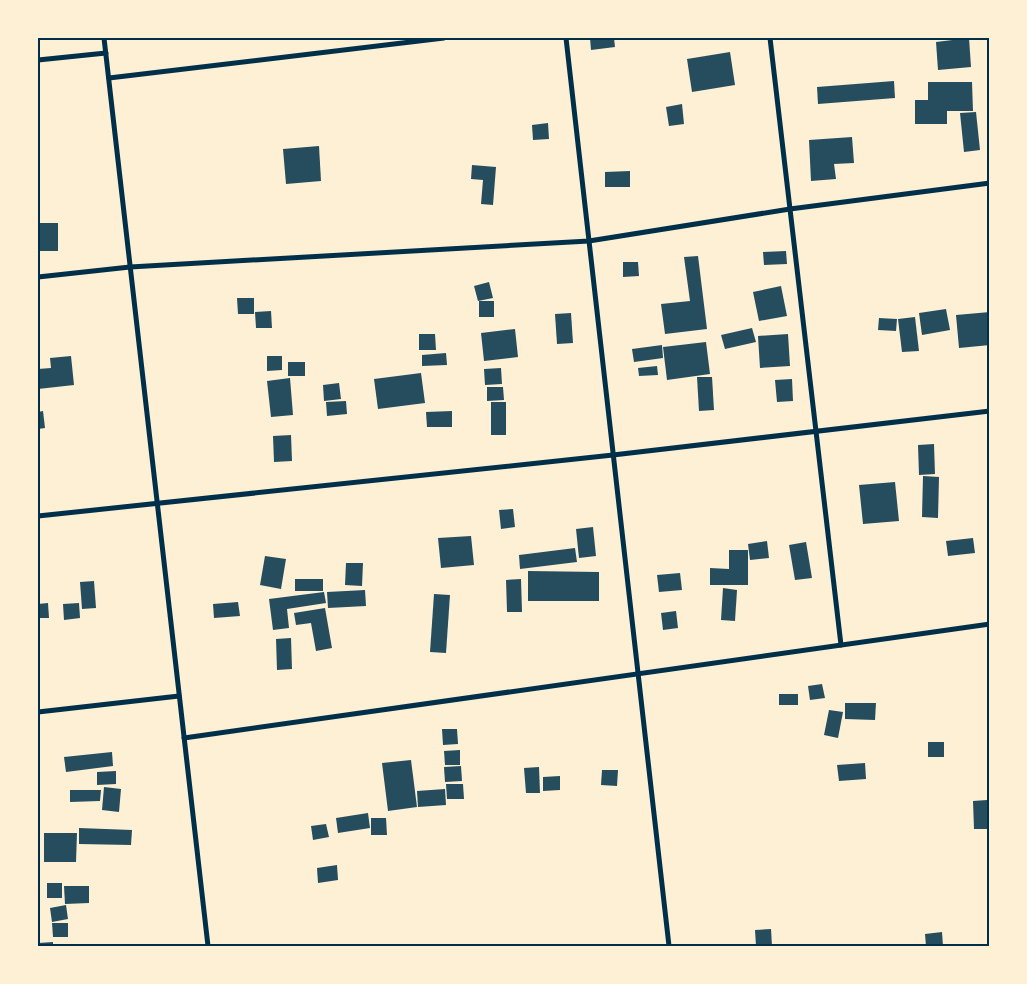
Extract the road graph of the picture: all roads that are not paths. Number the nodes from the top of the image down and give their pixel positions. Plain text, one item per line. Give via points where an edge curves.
1 (104, 38) edge
2 (444, 38) edge
3 (566, 38) edge
4 (770, 38) edge
5 (106, 52) junction
6 (38, 60) edge
7 (109, 78) junction
8 (990, 183) edge
9 (790, 209) junction
10 (589, 241) junction
11 (130, 267) junction
12 (38, 277) edge
13 (990, 411) edge
14 (816, 431) junction
15 (614, 455) junction
16 (157, 504) junction
17 (38, 516) edge
18 (990, 624) edge
19 (841, 645) junction
20 (638, 674) junction
21 (179, 696) junction
22 (38, 712) edge
23 (184, 738) junction
24 (208, 946) edge
25 (669, 946) edge

1 - 5 street
2 - 7 street
3 - 10 street
4 - 9 street
5 - 6 street
5 - 7 street
7 - 11 street
8 - 9 street
9 - 10 street
9 - 14 street
10 - 11 street
10 - 15 street
11 - 12 street
11 - 16 street
13 - 14 street
14 - 15 street
14 - 19 street
15 - 16 street
15 - 20 street
16 - 17 street
16 - 21 street
18 - 19 street
19 - 20 street
20 - 23 street
20 - 25 street
21 - 22 street
21 - 23 street
23 - 24 street

